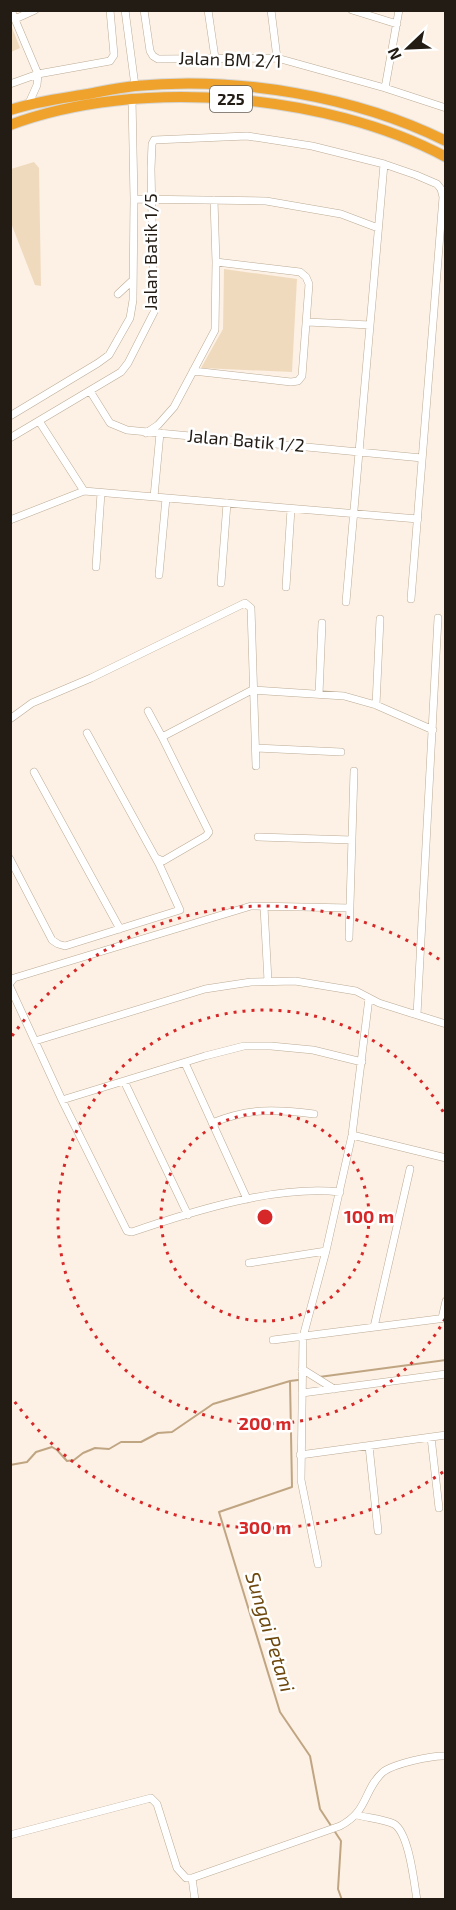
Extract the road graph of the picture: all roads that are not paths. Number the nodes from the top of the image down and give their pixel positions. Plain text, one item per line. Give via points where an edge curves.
1 (11, 10) edge
2 (35, 10) edge
3 (110, 10) edge
4 (125, 10) edge
5 (144, 10) edge
6 (208, 10) edge
7 (271, 10) edge
8 (352, 10) edge
9 (399, 10) edge
10 (15, 19) junction
11 (397, 24) junction
12 (214, 58) junction
13 (277, 58) junction
14 (38, 74) junction
15 (10, 84) edge
16 (135, 86) junction
17 (385, 88) junction
18 (132, 98) junction
19 (29, 104) junction
20 (446, 108) edge
21 (10, 110) edge
22 (10, 125) edge
23 (446, 141) edge
24 (446, 157) edge
25 (384, 164) junction
26 (134, 200) junction
27 (151, 200) junction
28 (214, 200) junction
29 (444, 218) edge
30 (378, 228) junction
31 (216, 262) junction
32 (133, 280) junction
33 (441, 281) edge
34 (118, 294) dead end
35 (308, 322) junction
36 (370, 325) junction
37 (193, 371) junction
38 (90, 391) junction
39 (10, 416) edge
40 (39, 421) junction
41 (146, 433) junction
42 (160, 433) junction
43 (10, 438) edge
44 (359, 450) junction
45 (422, 458) junction
46 (84, 491) junction
47 (101, 493) junction
48 (154, 497) junction
49 (166, 498) junction
50 (227, 503) junction
51 (291, 509) junction
52 (354, 514) junction
53 (418, 519) junction
54 (10, 520) edge
55 (96, 567) dead end
56 (159, 575) dead end
57 (221, 583) dead end
58 (286, 587) dead end
59 (411, 599) dead end
60 (346, 602) dead end
61 (438, 618) dead end
62 (380, 620) dead end
63 (322, 623) dead end
64 (252, 690) junction
65 (319, 694) junction
66 (375, 705) junction
67 (148, 711) dead end
68 (10, 719) edge
69 (433, 730) junction
70 (87, 733) dead end
71 (162, 737) junction
72 (256, 748) junction
73 (341, 752) dead end
74 (256, 766) dead end
75 (354, 771) dead end
76 (34, 772) dead end
77 (258, 837) dead end
78 (352, 840) junction
79 (156, 858) junction
80 (10, 859) edge
81 (264, 907) junction
82 (350, 908) junction
83 (120, 929) junction
84 (349, 938) dead end
85 (268, 981) junction
86 (10, 985) edge
87 (369, 998) junction
88 (417, 1015) junction
89 (446, 1024) edge
90 (35, 1041) junction
91 (362, 1062) junction
92 (185, 1063) junction
93 (124, 1081) junction
94 (62, 1100) junction
95 (314, 1114) dead end
96 (212, 1123) junction
97 (352, 1135) junction
98 (446, 1158) edge
99 (410, 1169) dead end
100 (340, 1192) junction
101 (247, 1200) junction
102 (188, 1215) junction
103 (326, 1251) junction
104 (249, 1263) dead end
105 (446, 1302) edge
106 (444, 1318) edge
107 (374, 1327) junction
108 (303, 1337) junction
109 (273, 1340) dead end
110 (302, 1369) junction
111 (446, 1374) edge
112 (334, 1389) junction
113 (302, 1393) junction
114 (446, 1436) edge
115 (431, 1437) junction
116 (369, 1446) junction
117 (300, 1455) junction
118 (439, 1508) dead end
119 (378, 1531) dead end
120 (318, 1564) dead end
121 (446, 1756) edge
122 (357, 1815) junction
123 (10, 1835) edge
124 (192, 1878) junction
125 (195, 1899) edge
126 (417, 1899) edge

1 - 10 street
2 - 10 street
3 - 14 street via 114,55 110,61
4 - 16 street
5 - 12 street, Jalan BM 2/1 via 153,56
6 - 12 street
7 - 13 street
8 - 11 street
9 - 11 street
10 - 14 street
11 - 17 street
12 - 13 street, Jalan BM 2/1
13 - 17 street, Jalan BM 2/1
14 - 15 street
14 - 19 street
16 - 19 highway, 225
16 - 23 highway, 225 via 183,84 307,96 390,117
17 - 20 street, Jalan BM 2/1
18 - 22 highway, 225
18 - 24 highway, 225 via 245,100 301,108 352,120
18 - 26 street
19 - 21 highway, 225
25 - 27 street, Jalan Batik 1/5 via 312,146 247,136 154,140
25 - 29 street via 437,184 443,197
25 - 30 street
26 - 27 street
26 - 32 street
27 - 28 street
27 - 38 street, Jalan Batik 1/5 via 154,312 121,372
28 - 30 street via 266,201 341,214
28 - 31 street
29 - 33 street
30 - 36 street
31 - 35 street via 300,272 309,284
31 - 37 street via 215,330
32 - 34 street
32 - 39 street via 130,318 109,355
33 - 45 street
35 - 36 street
35 - 37 street via 302,376 298,381
36 - 44 street
37 - 41 street via 166,417
38 - 40 street, Jalan Batik 1/5
38 - 41 street, Jalan Batik 1/2 via 110,423
40 - 43 street, Jalan Batik 1/5
40 - 46 street
41 - 42 street, Jalan Batik 1/2
42 - 44 street, Jalan Batik 1/2
42 - 48 street
44 - 45 street, Jalan Batik 1/2
44 - 52 street
45 - 53 street
46 - 47 street
46 - 54 street
47 - 48 street
47 - 55 street
48 - 49 street
49 - 50 street
49 - 56 street
50 - 51 street
50 - 57 street
51 - 52 street
51 - 58 street
52 - 53 street
52 - 60 street
53 - 59 street
61 - 69 street
62 - 66 street
63 - 65 street
64 - 65 street
64 - 68 street via 251,608 245,603 91,678 32,702
64 - 71 street
64 - 72 street
65 - 66 street
66 - 69 street
67 - 71 street
69 - 88 street
70 - 79 street
71 - 79 street via 209,832 163,861
72 - 73 street
72 - 74 street
75 - 78 street
76 - 83 street
77 - 78 street
78 - 82 street
79 - 83 street via 180,910
80 - 83 street via 52,940 58,944 65,946
81 - 82 street
81 - 85 street
81 - 86 street via 252,906 14,978
82 - 84 street
85 - 87 street via 356,991
85 - 90 street via 205,988
86 - 90 street
87 - 88 street
87 - 91 street
88 - 89 street
90 - 94 street
91 - 92 street via 313,1050 244,1046
91 - 97 street
92 - 93 street
92 - 96 street
93 - 94 street
93 - 102 street
94 - 102 street via 128,1231
95 - 96 street via 255,1110
96 - 101 street
97 - 98 street
97 - 100 street
99 - 107 street
100 - 101 street via 309,1190
100 - 103 street
101 - 102 street
103 - 104 street
103 - 108 street
105 - 106 street
106 - 107 street
107 - 108 street
108 - 109 street
108 - 110 street
110 - 112 street
110 - 113 street
111 - 112 street
112 - 113 street
113 - 117 street
114 - 115 street
115 - 116 street
115 - 118 street
116 - 117 street
116 - 119 street
117 - 120 street via 302,1492
121 - 122 street via 427,1756 383,1772
122 - 124 street via 323,1833
122 - 126 street via 399,1829 405,1840
123 - 124 street via 151,1798 157,1804 177,1868 186,1878
124 - 125 street

